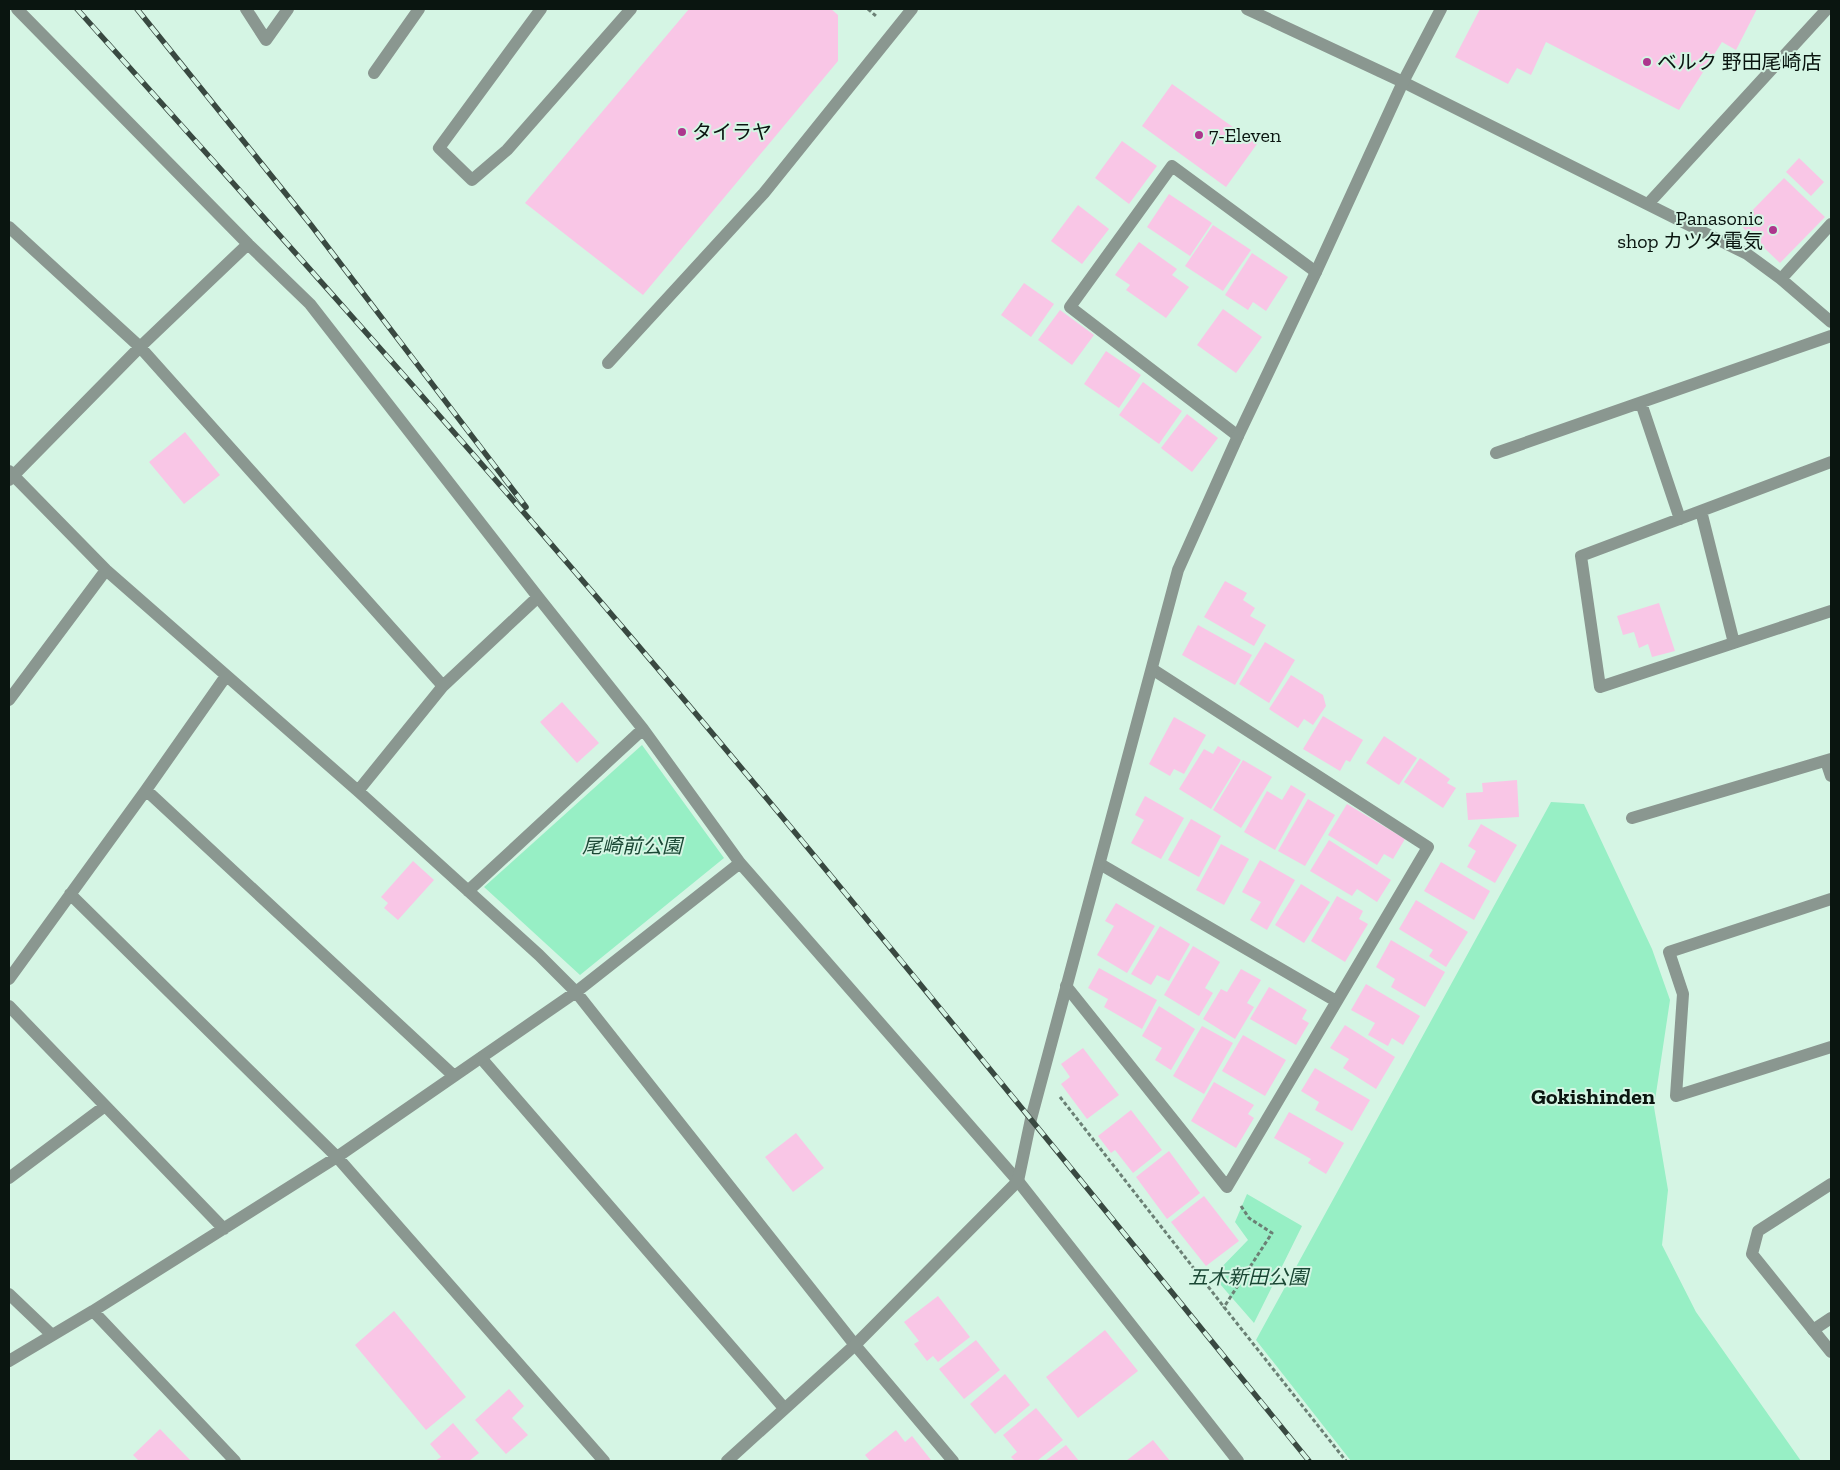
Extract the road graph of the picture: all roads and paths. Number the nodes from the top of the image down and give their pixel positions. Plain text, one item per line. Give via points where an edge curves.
1 (17, 9) edge
2 (246, 9) edge
3 (288, 9) edge
4 (419, 9) edge
5 (541, 9) edge
6 (630, 9) edge
7 (912, 9) edge
8 (1247, 9) edge
9 (1441, 9) edge
10 (1828, 9) edge
11 (1261, 12) edge
12 (374, 73) dead end
13 (1403, 82) junction
14 (1648, 204) junction
15 (1831, 224) edge
16 (9, 228) edge
17 (248, 244) junction
18 (1316, 272) junction
19 (1781, 279) junction
20 (1831, 322) edge
21 (1831, 336) edge
22 (140, 347) junction
23 (608, 363) dead end
24 (1641, 403) junction
25 (1238, 436) junction
26 (1496, 453) dead end
27 (1831, 462) edge
28 (10, 475) edge
29 (1700, 511) junction
30 (1680, 519) junction
31 (106, 570) junction
32 (538, 598) junction
33 (1831, 611) edge
34 (1734, 643) junction
35 (1152, 669) junction
36 (226, 676) junction
37 (443, 686) junction
38 (9, 700) edge
39 (643, 729) junction
40 (1829, 760) edge
41 (1831, 776) edge
42 (146, 790) junction
43 (358, 791) junction
44 (1632, 818) dead end
45 (740, 862) junction
46 (1100, 864) junction
47 (468, 891) junction
48 (70, 894) junction
49 (1831, 899) edge
50 (9, 979) edge
51 (1066, 986) junction
52 (576, 992) junction
53 (1336, 1001) junction
54 (9, 1006) edge
55 (1831, 1047) edge
56 (481, 1058) junction
57 (1043, 1075) junction
58 (454, 1076) junction
59 (105, 1106) junction
60 (337, 1157) junction
61 (9, 1178) edge
62 (1018, 1181) junction
63 (1831, 1184) edge
64 (1227, 1187) junction
65 (224, 1229) junction
66 (9, 1294) edge
67 (1224, 1307) junction
68 (93, 1311) junction
69 (1831, 1318) edge
70 (1813, 1330) junction
71 (52, 1336) junction
72 (855, 1345) junction
73 (1831, 1352) edge
74 (9, 1361) edge
75 (784, 1408) junction
76 (235, 1461) edge
77 (604, 1461) edge
78 (727, 1461) edge
79 (953, 1461) edge
80 (1238, 1461) edge
81 (1346, 1461) edge

1 - 17 street
2 - 3 street via 266,40
4 - 12 street
5 - 6 street via 438,148 472,180 507,150
7 - 23 street via 764,192
8 - 11 street
9 - 13 street
10 - 14 street
11 - 13 street
13 - 14 street
13 - 18 street
14 - 19 street via 1747,254
15 - 19 street
16 - 22 street
17 - 22 street
17 - 32 street via 310,304
18 - 25 street
18 - 25 street via 1172,166 1070,307
19 - 20 street
21 - 24 street
22 - 28 street
22 - 37 street
24 - 26 street
24 - 30 street
25 - 35 street via 1178,570
27 - 29 street
28 - 31 street
29 - 30 street
29 - 34 street
30 - 34 street via 1581,556 1600,687
31 - 36 street
31 - 38 street
32 - 37 street
32 - 39 street
33 - 34 street
35 - 46 street
35 - 53 street via 1428,847
36 - 42 street
36 - 43 street
37 - 43 street
39 - 45 street
39 - 47 street
40 - 41 street
40 - 44 street
42 - 48 street
42 - 58 street
43 - 47 street
45 - 52 street
45 - 62 street
46 - 51 street
46 - 53 street
47 - 52 street
48 - 50 street
48 - 60 street
49 - 55 street via 1669,952 1683,994 1676,1096
51 - 57 street
51 - 64 street
52 - 56 street
52 - 72 street
53 - 64 street
54 - 59 street
56 - 58 street
56 - 75 street
57 - 62 street via 1030,1119
57 - 67 path
58 - 60 street
59 - 61 street
59 - 65 street
60 - 65 street
60 - 77 street
62 - 72 street
62 - 80 street
63 - 70 street via 1758,1231 1752,1254
64 - 67 path via 1249,1218 1272,1233
65 - 68 street
66 - 71 street
67 - 81 path
68 - 71 street
68 - 76 street
69 - 70 street
70 - 73 street
71 - 74 street
72 - 75 street
72 - 79 street
75 - 78 street

